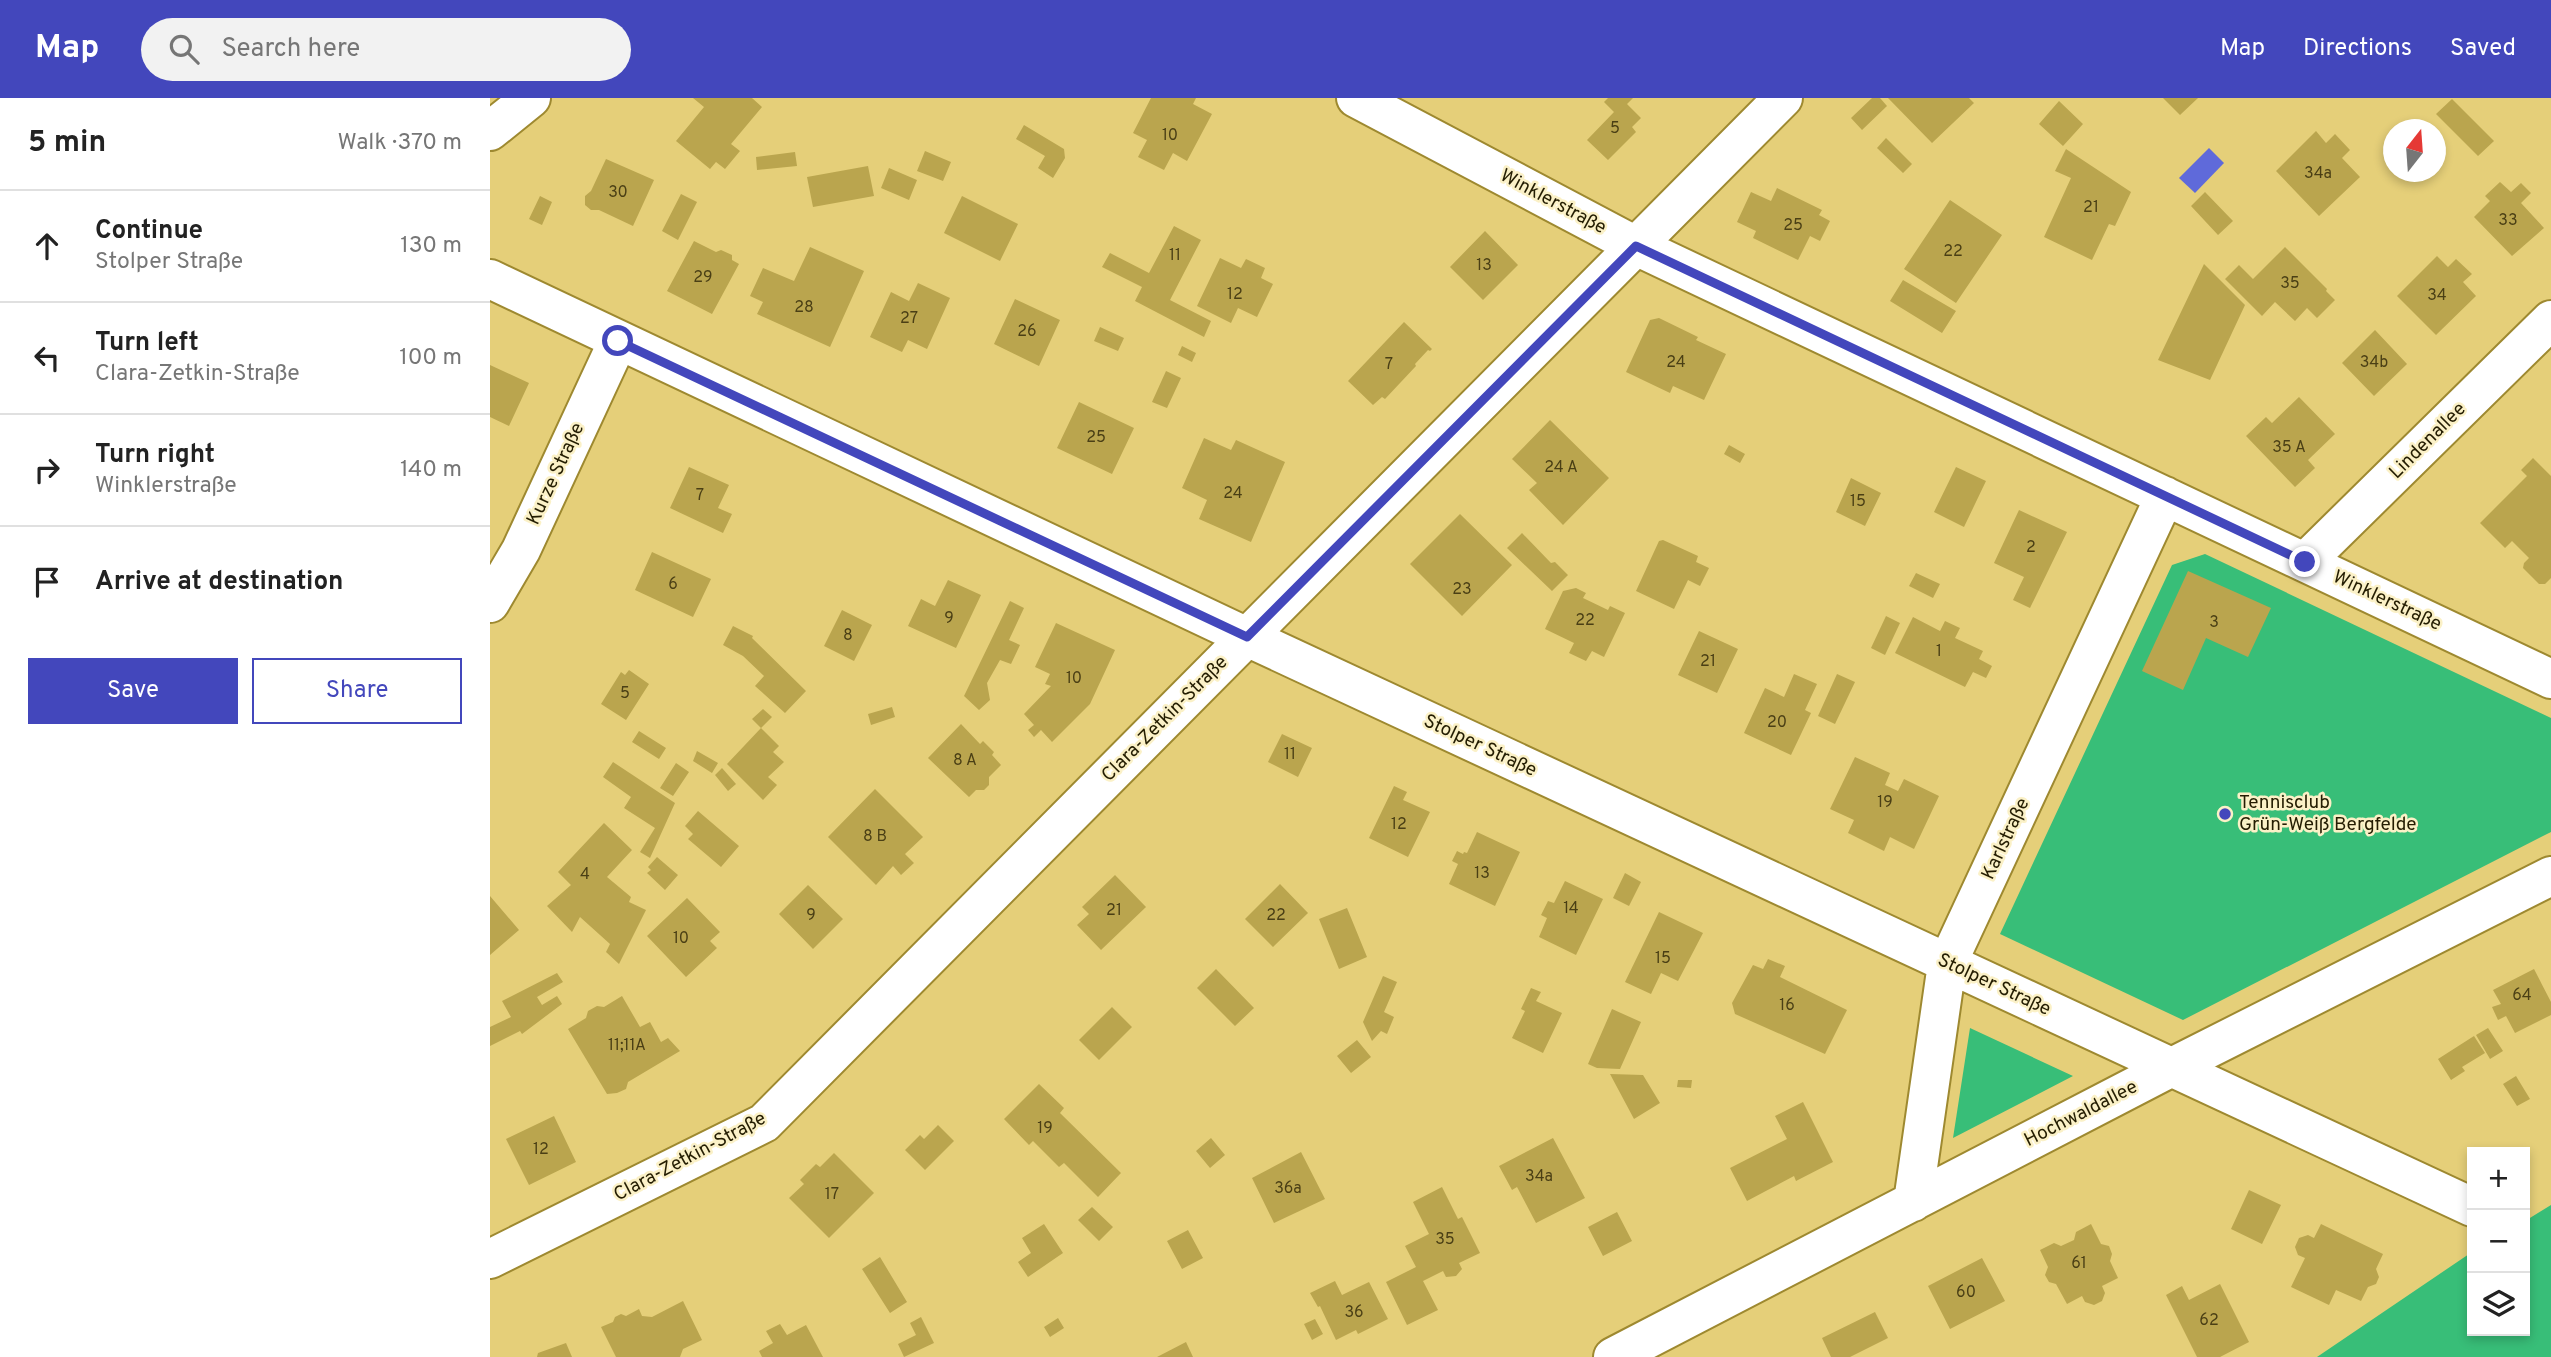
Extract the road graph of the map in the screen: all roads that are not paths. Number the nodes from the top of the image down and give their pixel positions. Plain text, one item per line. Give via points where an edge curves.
1 (531, 98) edge
2 (1356, 98) edge
3 (1783, 98) edge
4 (490, 131) edge
5 (1636, 246) junction
6 (490, 279) edge
7 (2551, 320) edge
8 (618, 341) junction
9 (2165, 496) junction
10 (2305, 562) junction
11 (490, 603) edge
12 (1247, 637) junction
13 (2551, 679) edge
14 (2551, 876) edge
15 (1947, 964) junction
16 (2172, 1067) junction
17 (1913, 1202) junction
18 (2467, 1205) edge
19 (490, 1259) edge
20 (1613, 1357) edge

1 - 4 street
2 - 5 street, Winklerstraße
3 - 5 street, Clara-Zetkin-Straße
5 - 9 street, Winklerstraße
5 - 12 street, Clara-Zetkin-Straße
6 - 8 street, Stolper Straße
7 - 10 street, Lindenallee
8 - 11 street, Kurze Straße via 521,550
8 - 12 street, Stolper Straße
9 - 10 street, Winklerstraße
9 - 15 street, Karlstraße
10 - 13 street, Winklerstraße
12 - 15 street, Stolper Straße
12 - 19 street, Clara-Zetkin-Straße via 764,1123
14 - 16 street, Hochwaldallee
15 - 16 street, Stolper Straße
15 - 17 street, Karlstraße
16 - 17 street, Hochwaldallee
16 - 18 street, Stolper Straße
17 - 20 street, Hochwaldallee

